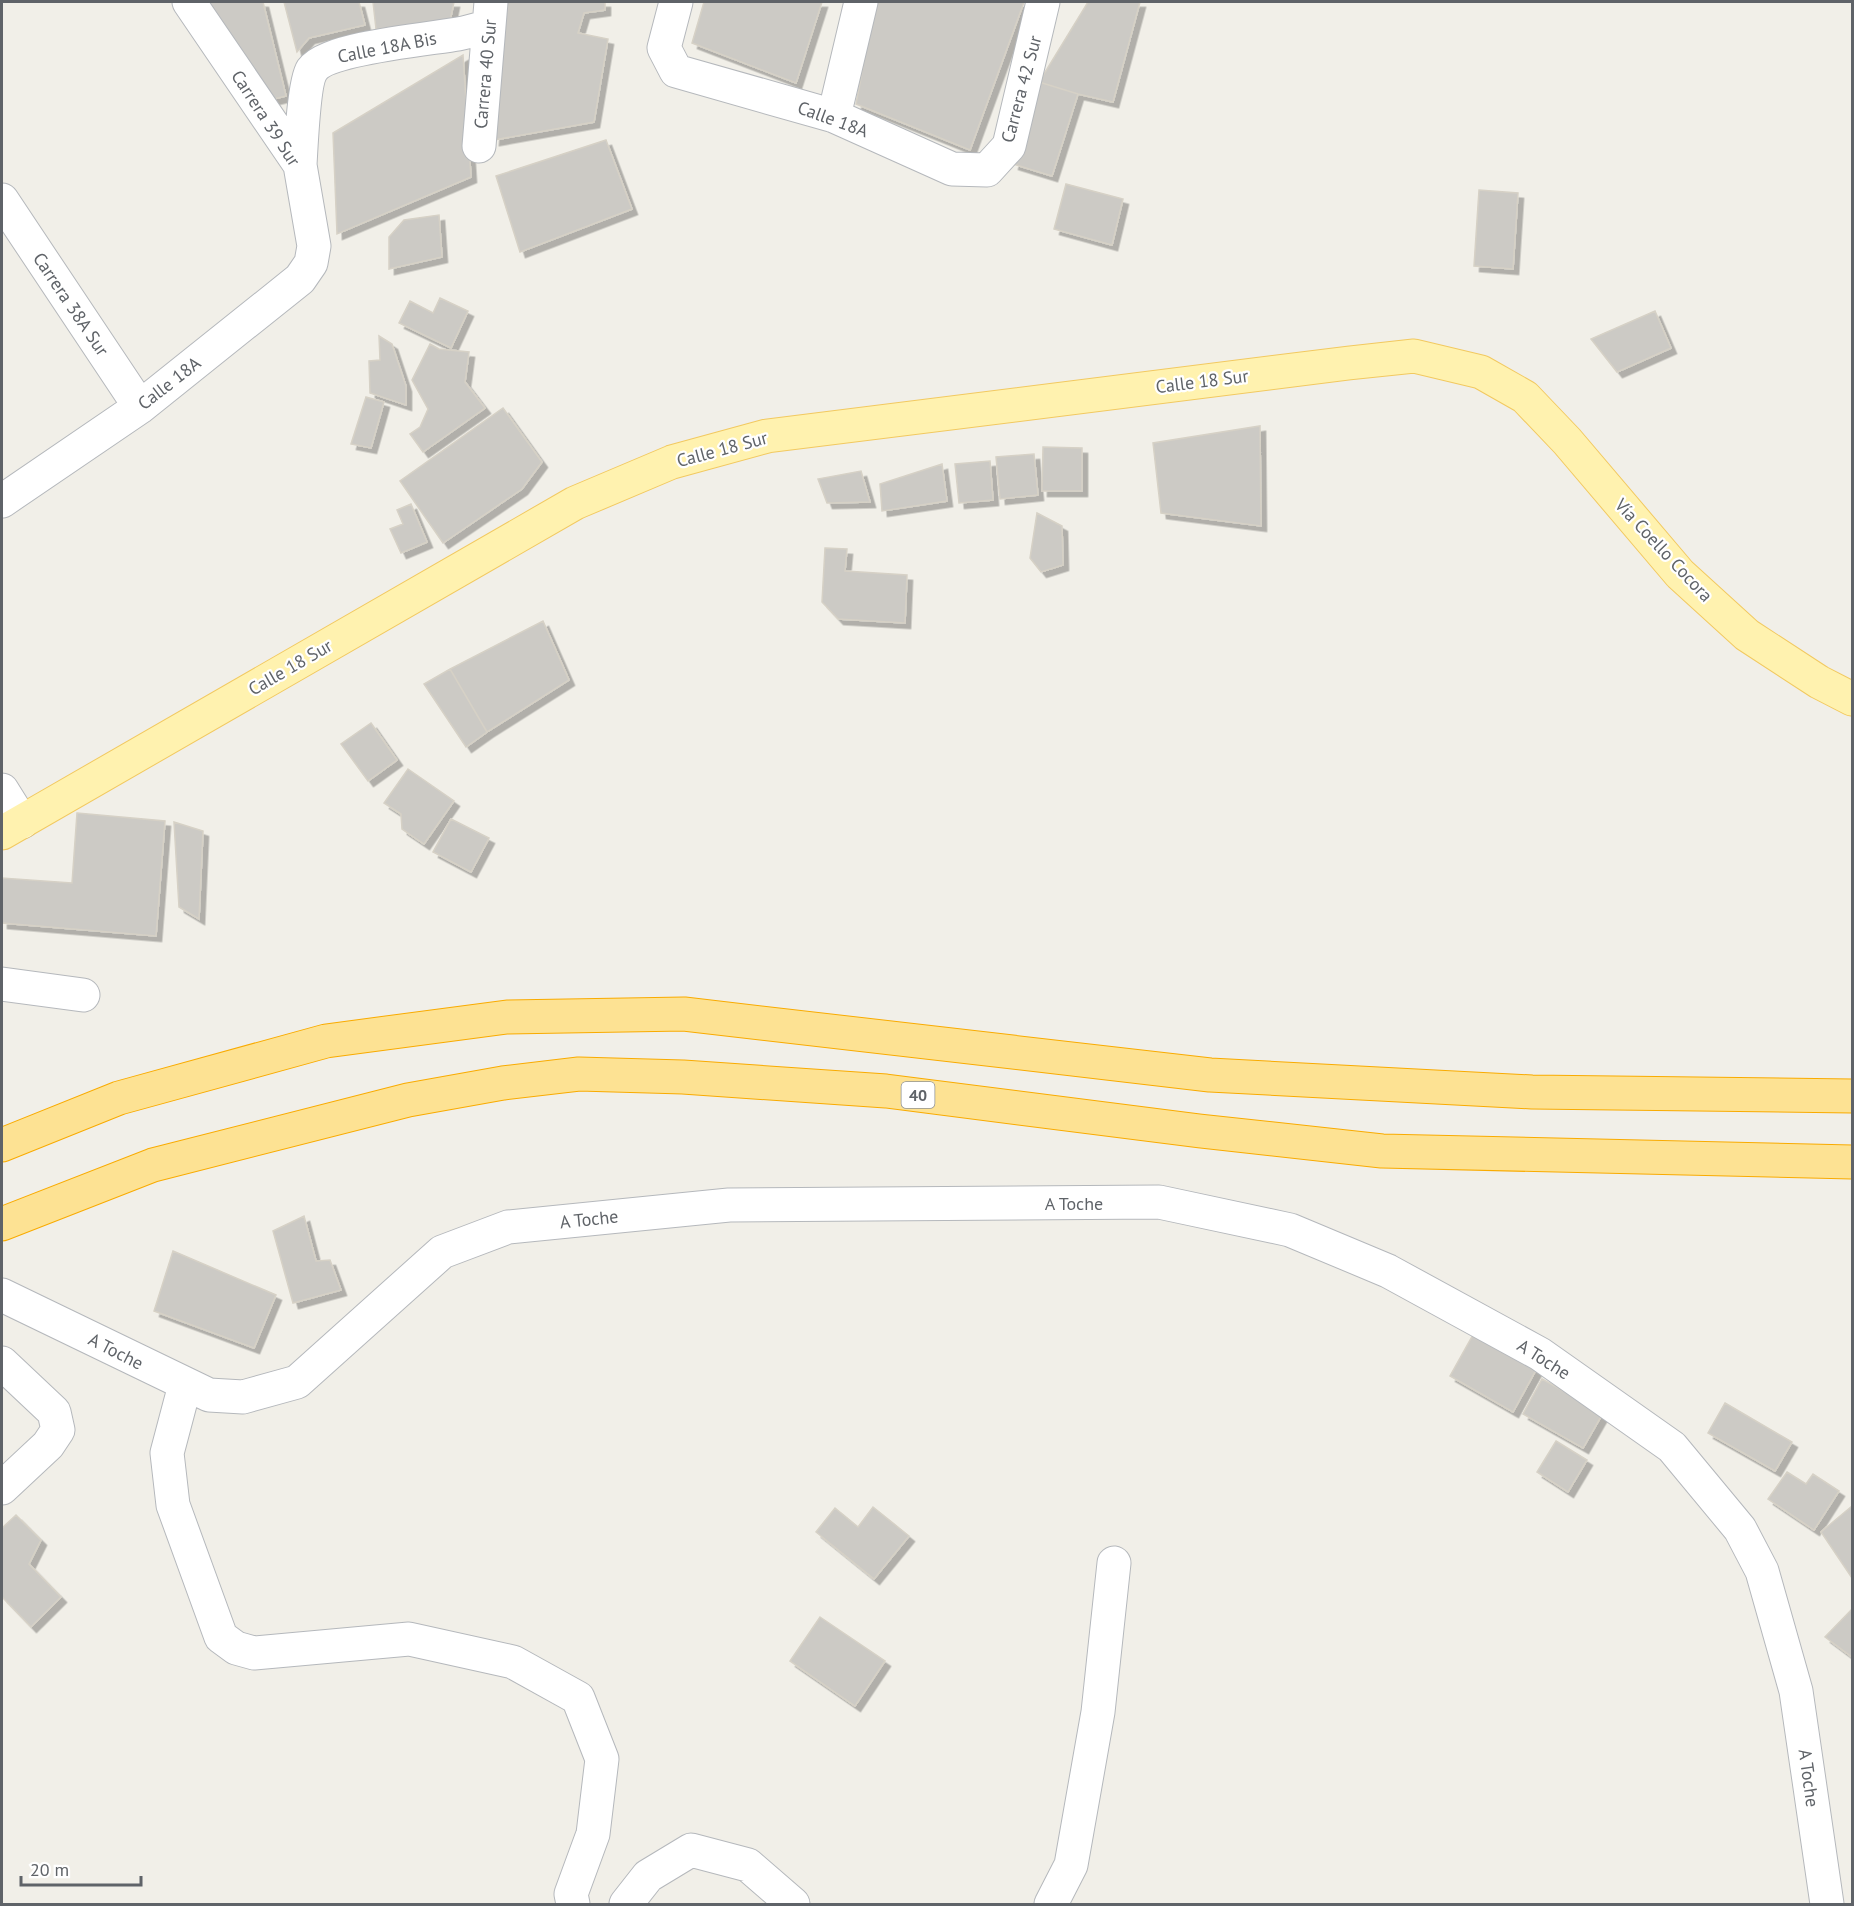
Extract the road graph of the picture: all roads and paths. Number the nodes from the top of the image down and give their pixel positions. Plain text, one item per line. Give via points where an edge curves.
1 (189, 2) edge
2 (676, 2) edge
3 (861, 2) edge
4 (1043, 2) edge
5 (490, 14) edge
6 (834, 116) junction
7 (479, 146) dead end
8 (300, 165) junction
9 (987, 170) joint
10 (2, 200) edge
11 (314, 246) joint
12 (1525, 397) joint
13 (140, 407) junction
14 (2, 501) edge
15 (1852, 699) edge
16 (2, 790) edge
17 (12, 828) edge
18 (2, 984) edge
19 (83, 995) dead end
20 (1852, 1095) edge
21 (2, 1145) edge
22 (1852, 1162) edge
23 (2, 1224) edge
24 (2, 1295) edge
25 (2, 1363) edge
26 (185, 1385) junction
27 (2, 1488) edge
28 (1114, 1563) dead end
29 (573, 1905) edge
30 (626, 1905) edge
31 (793, 1905) edge
32 (1051, 1905) edge
33 (1827, 1905) edge

1 - 8 street, Carrera 39 Sur
2 - 6 street, Calle 18A via 664,48 676,70
3 - 6 street
4 - 9 street, Carrera 42 Sur via 1009,146
5 - 7 street, Carrera 40 Sur
5 - 8 street, Calle 18A Bis via 460,34 358,50 326,59 312,69
6 - 9 street, Calle 18A via 952,169
8 - 11 street, Carrera 39 Sur
10 - 13 street, Carrera 38A Sur
11 - 13 street, Calle 18A via 311,263 300,279
12 - 15 main road, Vía Coello Cocora via 1689,581 1747,635
12 - 17 main road, Calle 18 Sur via 1481,372 1414,356 767,435 672,462 575,503
13 - 14 street, Calle 18A
16 - 17 street
18 - 19 street
20 - 21 highway via 1532,1092 1210,1075 684,1014 507,1017 326,1041 119,1098
22 - 23 highway, 40 via 1382,1150 886,1091 579,1074 408,1100 165,1162
24 - 26 street, A Toche
25 - 27 street via 54,1412 58,1430 48,1445
26 - 29 street via 167,1453 173,1505 221,1637 236,1648 254,1653 409,1639 513,1662 578,1698 602,1759 593,1834 571,1894
26 - 33 street, A Toche via 209,1395 243,1397 297,1383 442,1252 508,1227 729,1205 1159,1202 1290,1230 1388,1271 1540,1354 1672,1448 1740,1529 1762,1571 1796,1691
28 - 32 street via 1098,1712 1071,1865
30 - 31 street via 648,1876 691,1850 748,1865

